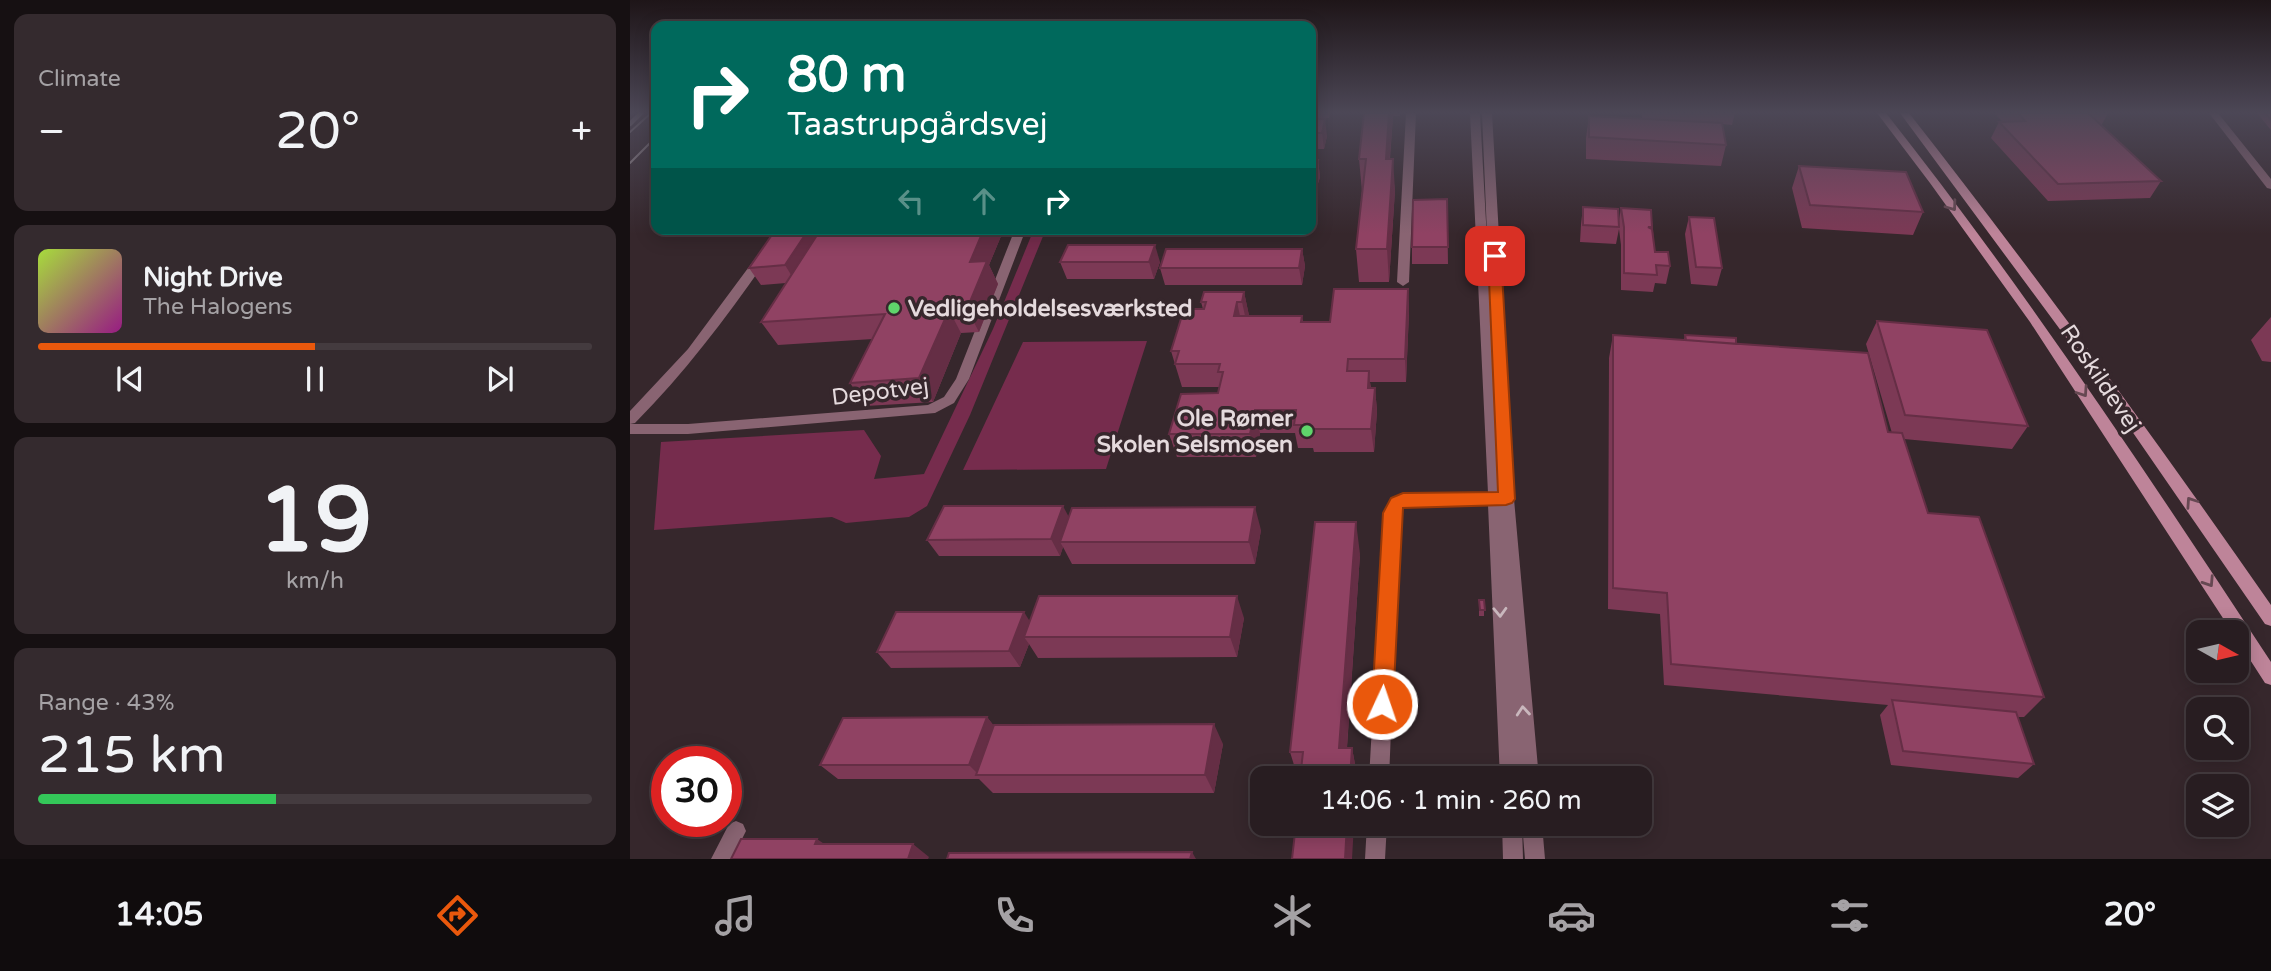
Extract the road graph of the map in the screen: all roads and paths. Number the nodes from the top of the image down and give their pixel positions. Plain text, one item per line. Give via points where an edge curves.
1 (1409, 153) edge
2 (1477, 153) edge
3 (1489, 153) edge
4 (1913, 153) edge
5 (1935, 153) edge
6 (2245, 153) edge
7 (2271, 186) edge
8 (779, 235) edge
9 (1019, 235) edge
10 (1403, 282) dead end
11 (630, 419) edge
12 (630, 429) edge
13 (1502, 499) junction
14 (2271, 619) edge
15 (2271, 677) edge
16 (1380, 766) edge
17 (1510, 766) edge
18 (1528, 766) edge
19 (1376, 836) edge
20 (1512, 836) edge
21 (1533, 836) edge
22 (733, 837) edge
23 (721, 859) edge
24 (1375, 859) edge
25 (1513, 859) edge
26 (1535, 859) edge

1 - 10 street
2 - 13 street via 1492,454
3 - 13 street
4 -> 15 main road, Roskildevej via 2152,493
14 -> 5 main road, Roskildevej via 2047,300
6 - 7 street
8 - 11 street via 681,367
9 - 12 street, Depotvej via 962,379 949,400 930,410 688,429
13 - 16 street via 1403,500 1392,513
13 -> 17 street
18 -> 13 street
19 - 24 street
20 - 25 street
21 - 26 street
22 - 23 street

